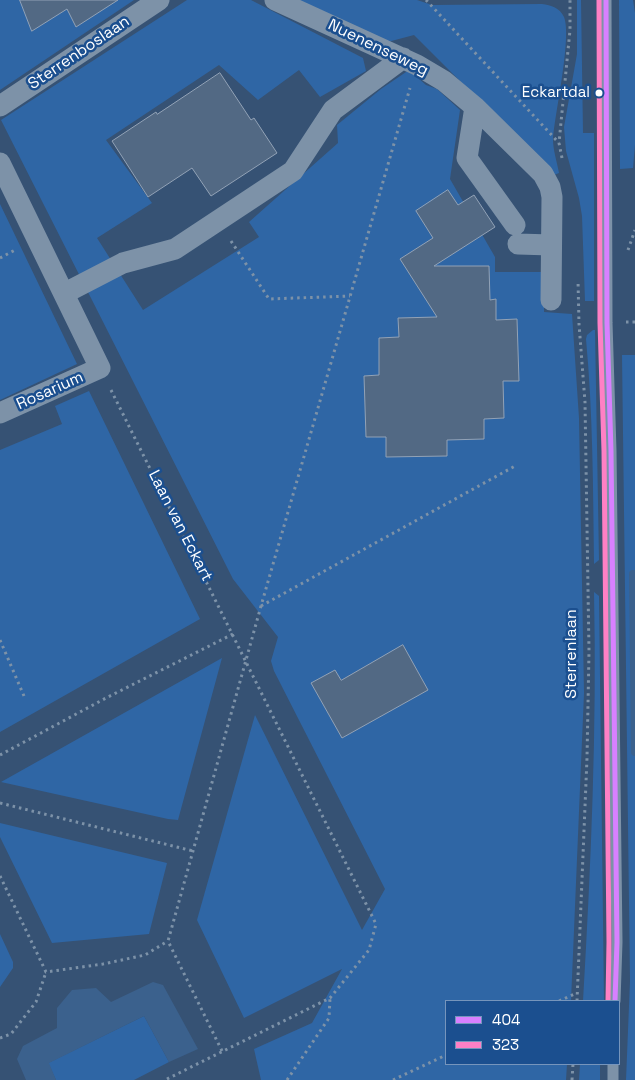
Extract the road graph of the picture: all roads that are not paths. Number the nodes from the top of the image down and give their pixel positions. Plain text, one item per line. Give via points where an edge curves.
1 (159, 0) edge
2 (276, 0) edge
3 (606, 0) edge
4 (410, 61) junction
5 (0, 106) edge
6 (475, 108) junction
7 (0, 163) edge
8 (551, 245) junction
9 (65, 293) junction
10 (551, 300) dead end
11 (0, 413) edge
12 (615, 1000) edge
13 (613, 1065) edge
14 (612, 1080) edge

1 - 5 street, Sterrenboslaan
2 - 4 street, Nuenenseweg
3 - 12 lane
4 - 6 street, Nuenenseweg via 444,81
4 - 9 street via 333,110 293,171 218,222 175,249 123,263
6 - 8 street, Nuenenseweg via 543,174 552,197
6 - 8 street via 467,158 516,235
7 - 9 street
8 - 10 street, Nuenenseweg
9 - 11 street, Rosarium via 100,368
13 - 14 lane

